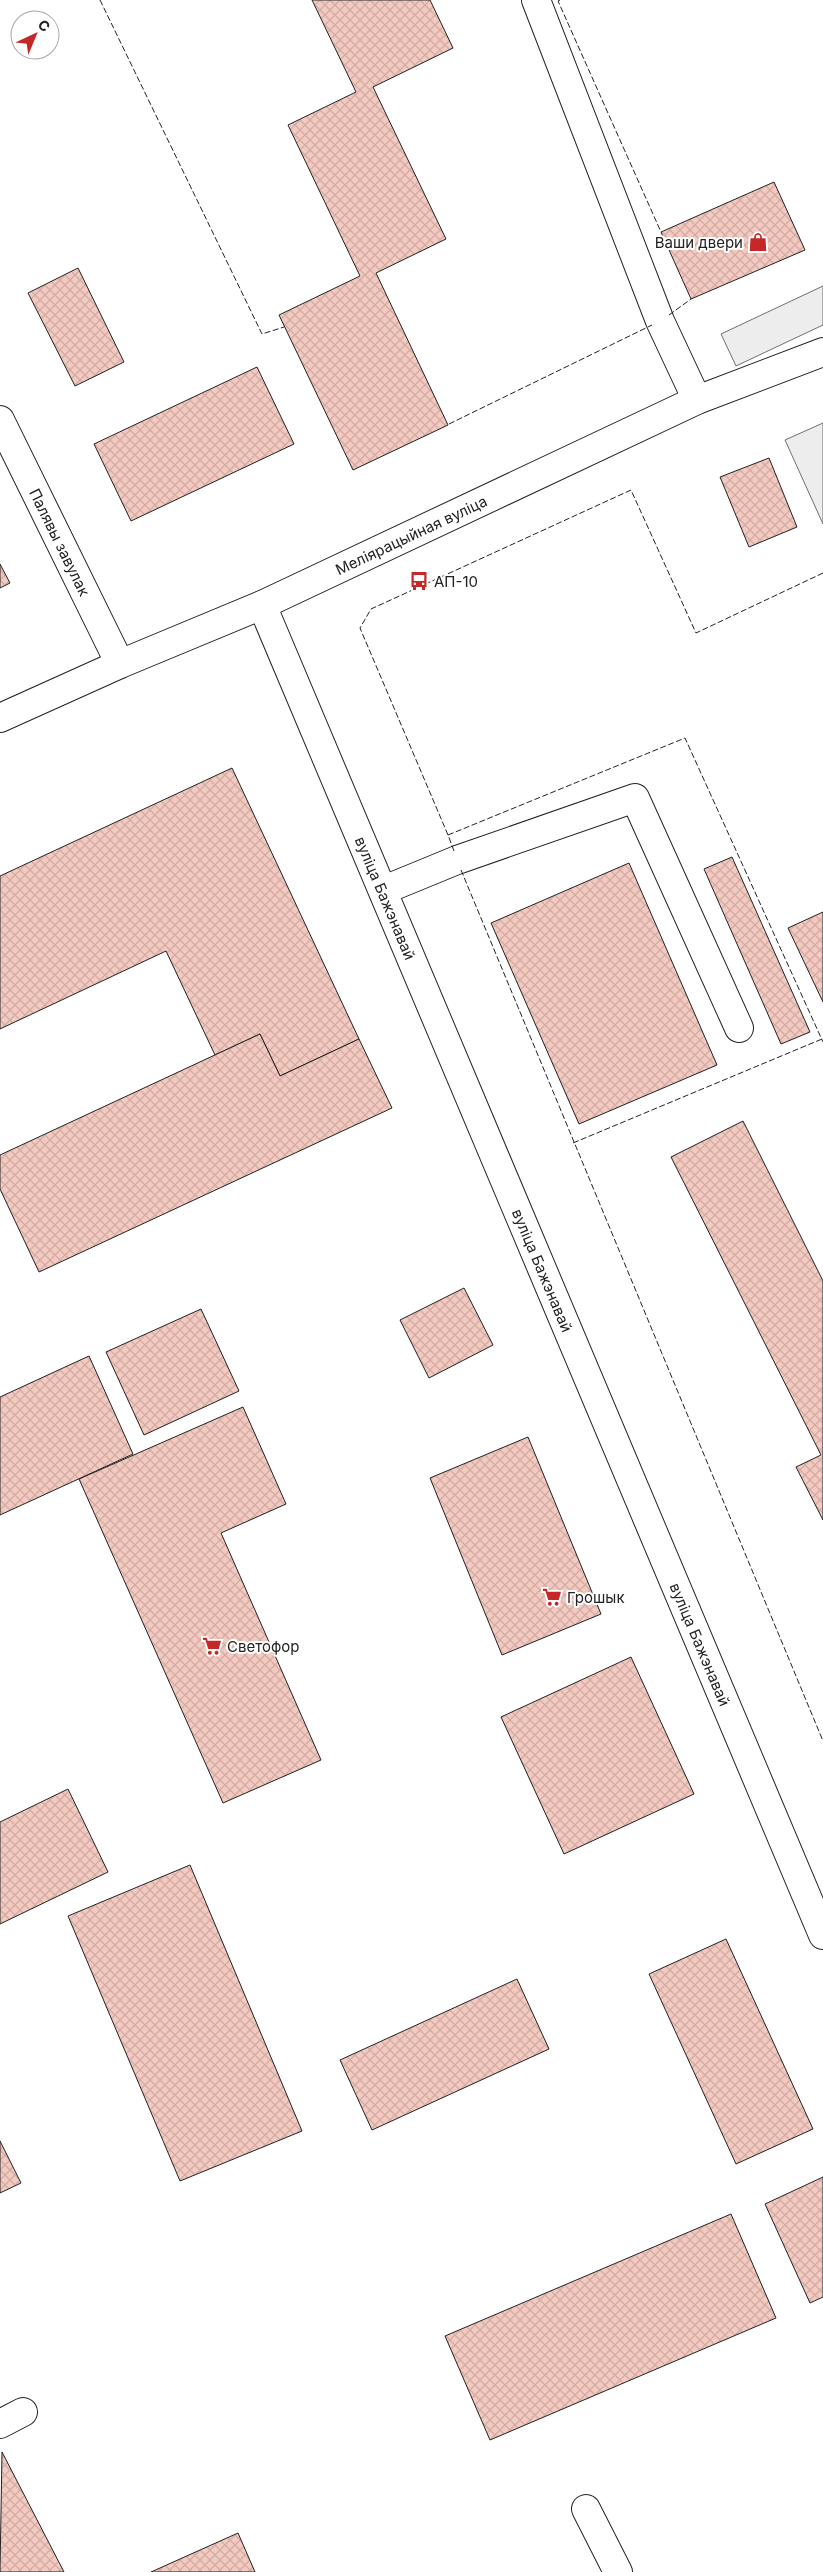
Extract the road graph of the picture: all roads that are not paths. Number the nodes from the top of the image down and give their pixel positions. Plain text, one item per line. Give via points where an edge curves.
1 (536, 0) edge
2 (823, 353) edge
3 (697, 400) junction
4 (0, 420) edge
5 (262, 605) junction
6 (120, 664) junction
7 (0, 718) edge
8 (384, 890) junction
9 (740, 1028) dead end
10 (823, 1935) edge
11 (586, 2509) dead end
12 (618, 2572) edge

1 - 3 street via 660,321
2 - 3 street, Меліярацыйная вуліца
3 - 5 street, Меліярацыйная вуліца
4 - 6 street, Палявы завулак
5 - 6 street, Меліярацыйная вуліца
5 - 8 street, вуліца Бажэнавай
6 - 7 street, Меліярацыйная вуліца
8 - 9 street via 457,860 635,798
8 - 10 street, вуліца Бажэнавай
11 - 12 street

